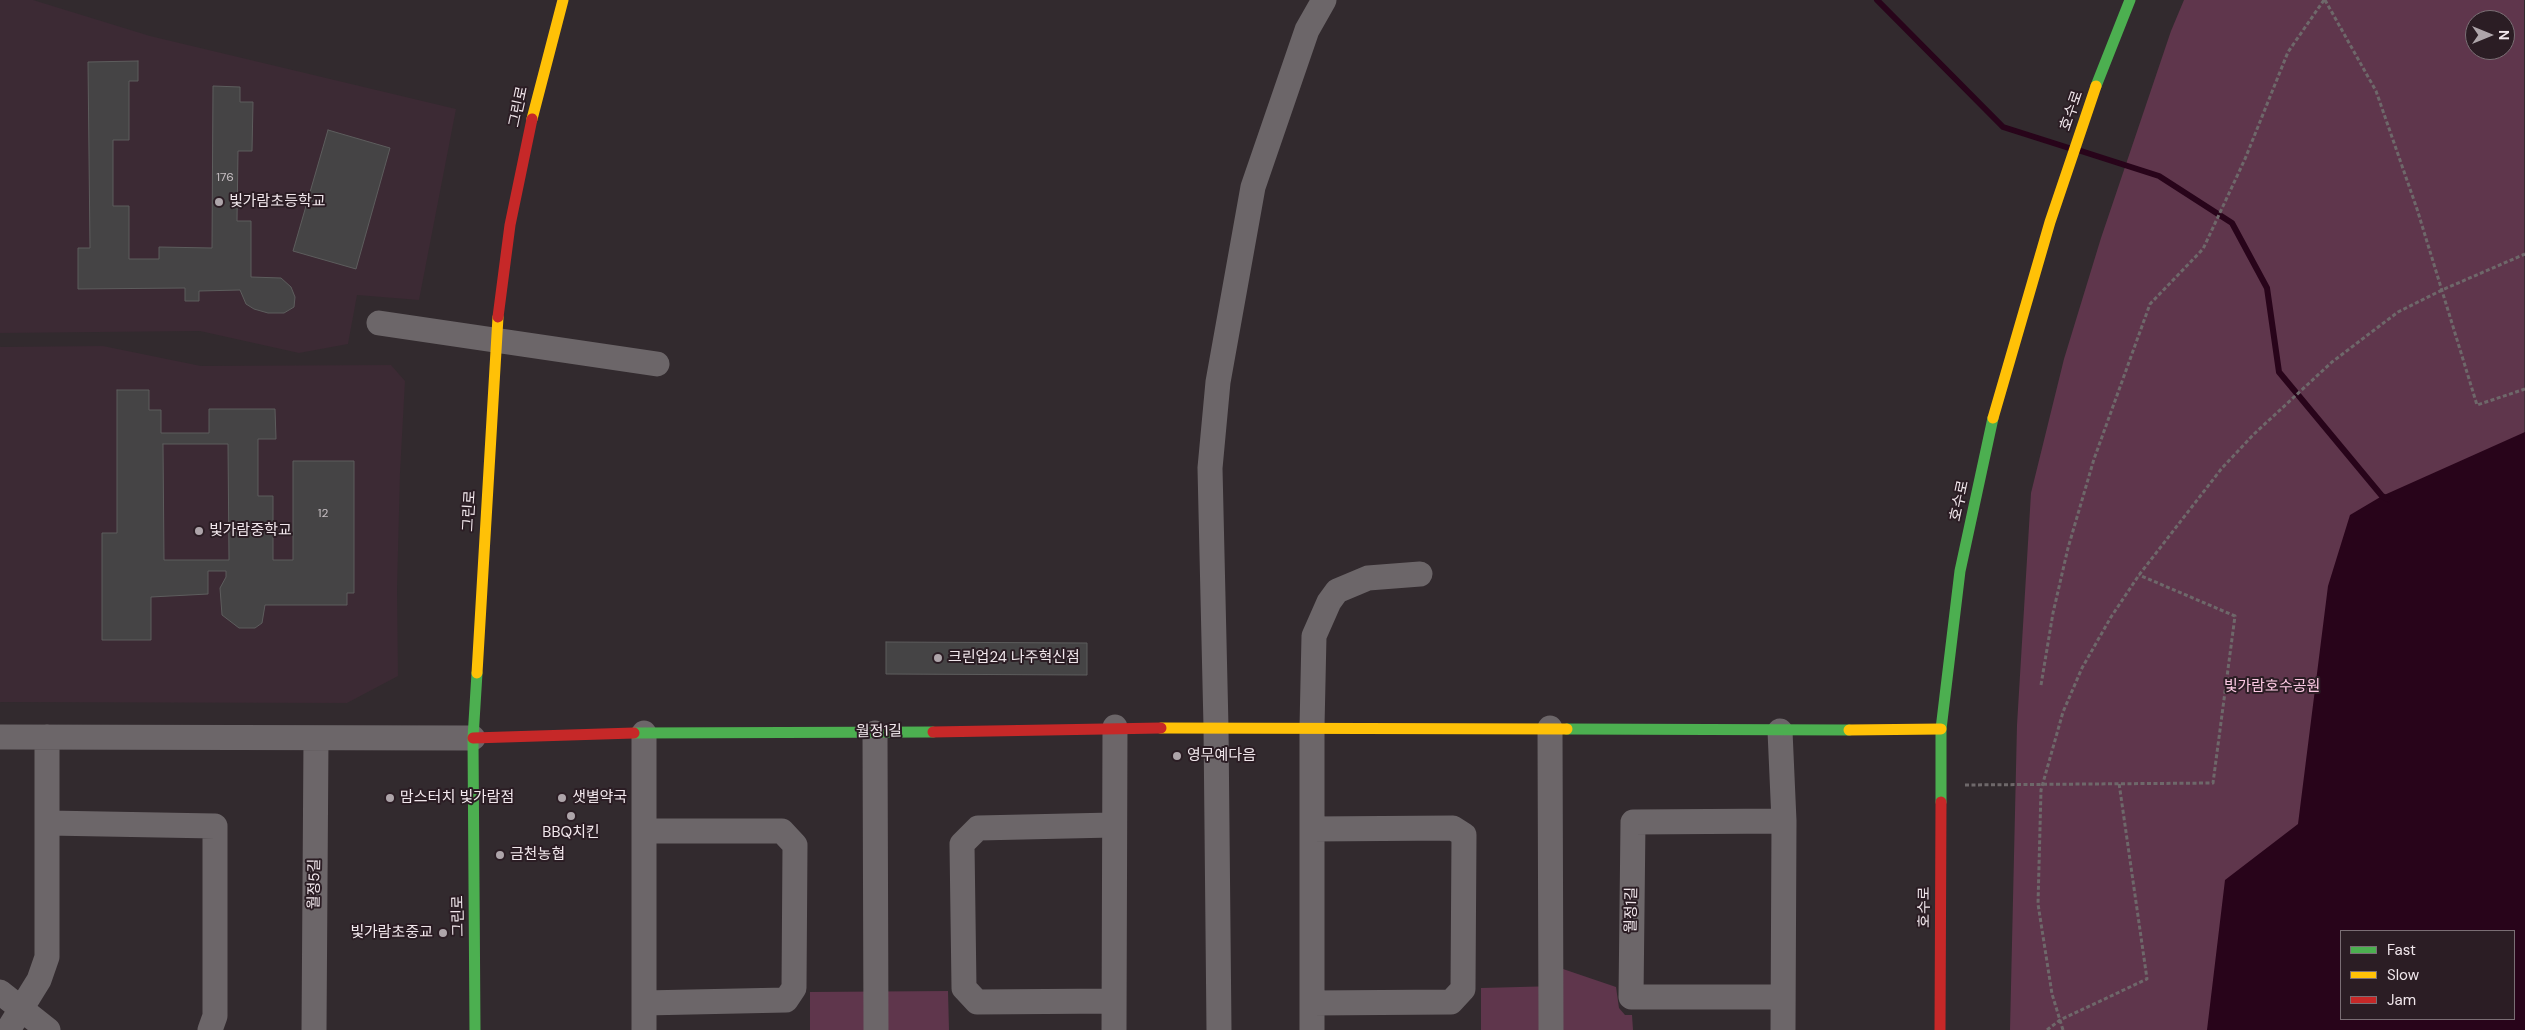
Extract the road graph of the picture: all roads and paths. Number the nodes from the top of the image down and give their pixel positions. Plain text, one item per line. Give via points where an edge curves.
1 (563, 0) edge
2 (1324, 0) edge
3 (2130, 0) edge
4 (2325, 0) edge
5 (2525, 254) edge
6 (2442, 290) junction
7 (379, 323) dead end
8 (495, 341) junction
9 (656, 364) dead end
10 (2525, 389) edge
11 (1420, 574) dead end
12 (2139, 575) junction
13 (2041, 684) dead end
14 (1216, 727) junction
15 (1312, 727) junction
16 (1115, 728) junction
17 (1550, 728) junction
18 (1941, 729) junction
19 (1780, 731) junction
20 (644, 733) junction
21 (875, 733) junction
22 (0, 737) edge
23 (47, 738) junction
24 (316, 738) junction
25 (473, 738) junction
26 (2042, 783) junction
27 (2119, 783) junction
28 (1940, 786) junction
29 (1784, 821) junction
30 (48, 823) junction
31 (1113, 825) junction
32 (1312, 830) junction
33 (644, 831) junction
34 (0, 992) edge
35 (1783, 997) junction
36 (1114, 1001) junction
37 (644, 1003) junction
38 (1312, 1003) junction
39 (22, 1008) junction
40 (2060, 1020) junction
41 (8, 1030) edge
42 (48, 1030) edge
43 (210, 1030) edge
44 (314, 1030) edge
45 (475, 1030) edge
46 (644, 1030) edge
47 (876, 1030) edge
48 (1114, 1030) edge
49 (1219, 1030) edge
50 (1312, 1030) edge
51 (1550, 1030) edge
52 (1783, 1030) edge
53 (1940, 1030) edge
54 (2047, 1030) edge
55 (2063, 1030) edge

1 - 8 street, 그린로 via 538,89 510,225
2 - 14 street via 1307,30 1254,187 1218,382 1210,468
3 - 18 street, 호수로 via 2100,73 2050,222 1995,407 1960,571
4 - 6 path via 2376,91
4 - 13 path via 2288,52 2245,159 2202,249 2150,304 2094,458 2068,548
5 - 6 path
6 - 10 path via 2476,405
6 - 12 path via 2398,312 2332,362 2254,434 2201,493
7 - 8 street
8 - 9 street
8 - 25 street, 그린로
11 - 15 street via 1368,578 1337,591 1329,602 1314,636
12 - 26 path via 2082,668 2063,712
12 - 27 path via 2235,616 2212,783
14 - 15 street, 월정1길
14 - 16 street, 월정1길
14 - 49 street
15 - 17 street, 월정1길
15 - 32 street
16 - 21 street, 월정1길
16 - 31 street
17 - 19 street, 월정1길
17 - 51 street
18 - 19 street, 월정1길
18 - 28 street, 호수로
19 - 29 street
20 - 21 street, 월정1길
20 - 25 street, 월정1길
20 - 33 street
21 - 47 street
22 - 23 street
23 - 24 street
23 - 30 street
24 - 25 street
24 - 44 street, 월정5길
25 - 45 street, 그린로
26 - 27 path
26 - 28 path
26 - 40 path via 2038,904 2052,994
27 - 40 path via 2147,979
28 - 53 street, 호수로
29 - 35 street
29 - 35 street, 월정1길 via 1633,822 1631,997
30 - 39 street via 47,957 39,980
30 - 43 street via 215,826 215,1016
31 - 36 street
31 - 36 street via 978,828 962,844 964,988 977,1002
32 - 38 street
32 - 38 street via 1453,828 1464,835 1464,989 1451,1002
33 - 37 street
33 - 37 street via 782,832 795,845 794,988 786,1000
34 - 39 street
35 - 52 street
36 - 48 street
37 - 46 street
38 - 50 street
39 - 41 street
39 - 42 street
40 - 54 path
40 - 55 path

